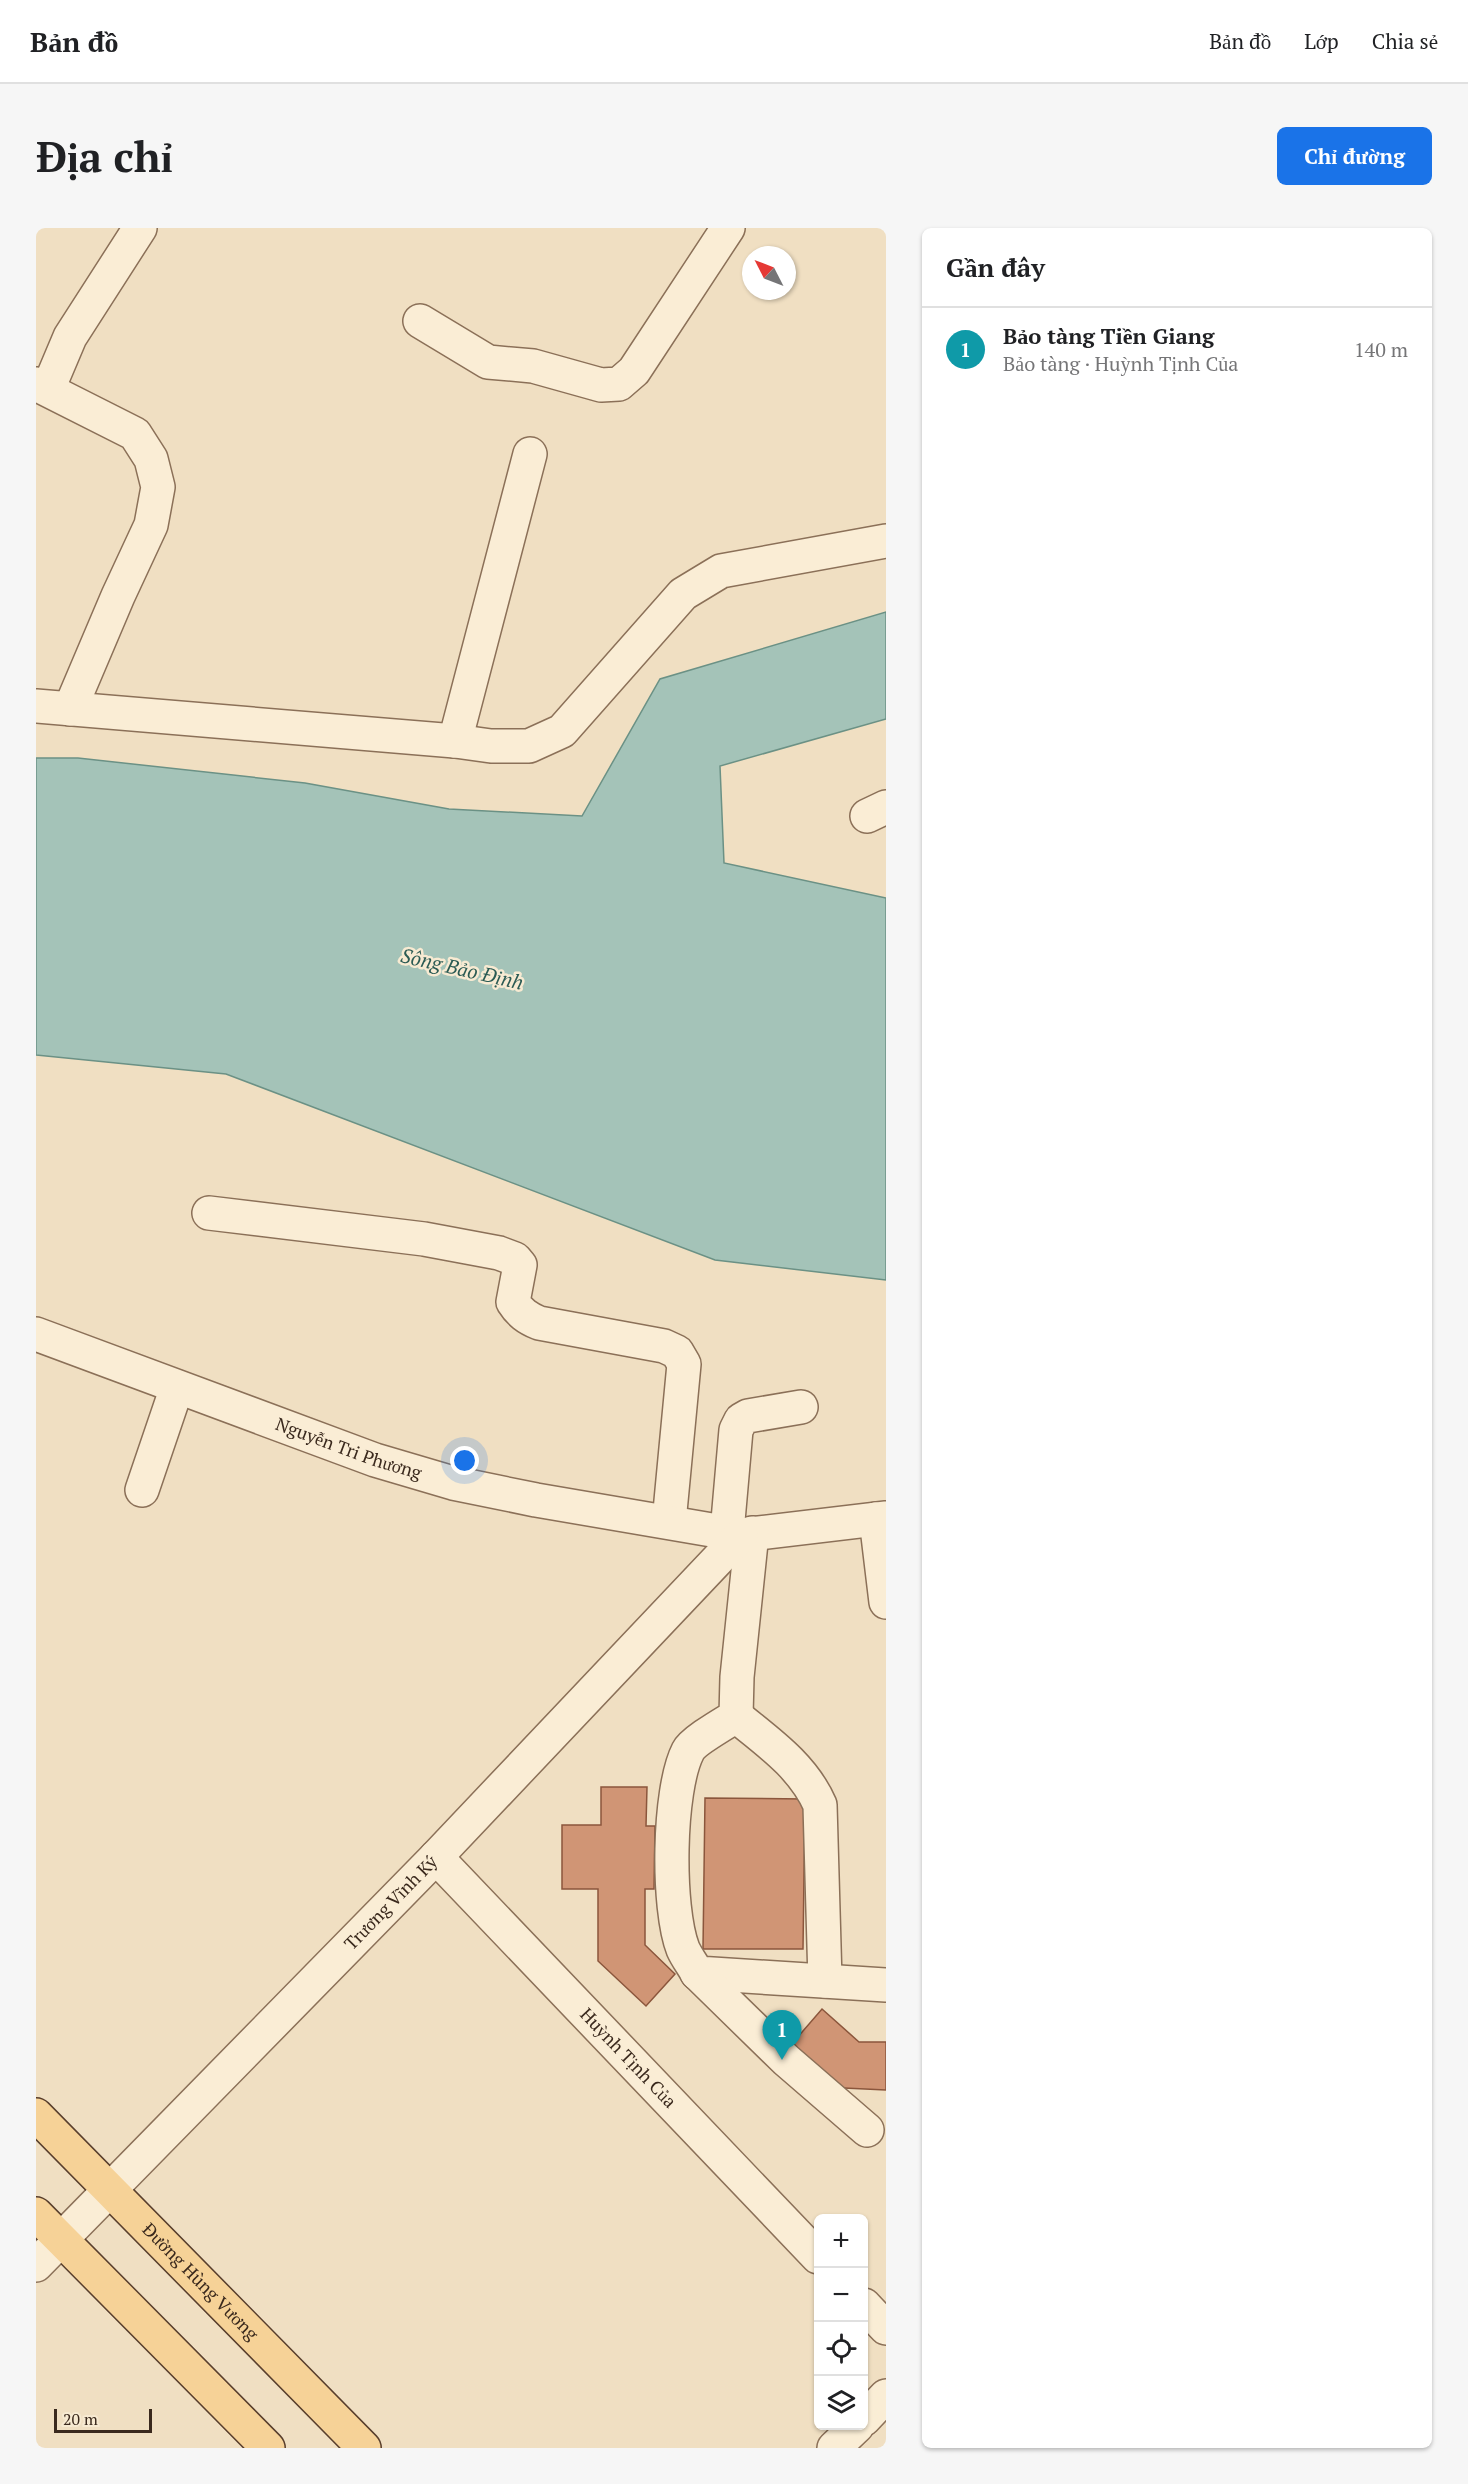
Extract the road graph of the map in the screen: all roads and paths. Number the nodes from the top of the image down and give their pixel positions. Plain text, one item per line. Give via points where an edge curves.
1 (140, 228) edge
2 (728, 228) edge
3 (420, 321) dead end
4 (42, 387) edge
5 (530, 454) dead end
6 (886, 542) edge
7 (36, 706) edge
8 (70, 709) junction
9 (455, 741) junction
10 (209, 1213) dead end
11 (36, 1334) edge
12 (177, 1387) junction
13 (801, 1407) dead end
14 (142, 1490) dead end
15 (881, 1518) edge
16 (669, 1522) junction
17 (740, 1534) junction
18 (886, 1602) edge
19 (736, 1716) junction
20 (436, 1857) junction
21 (697, 1973) junction
22 (825, 1981) junction
23 (886, 1985) edge
24 (36, 2115) edge
25 (867, 2130) dead end
26 (110, 2191) junction
27 (36, 2214) edge
28 (61, 2240) junction
29 (814, 2253) edge
30 (36, 2265) edge
31 (868, 2309) edge
32 (886, 2328) edge
33 (886, 2396) edge
34 (868, 2415) edge
35 (853, 2430) edge
36 (268, 2448) edge
37 (364, 2448) edge
38 (834, 2448) edge

1 - 4 street
2 - 3 street via 634,372 620,384 601,385 533,366 488,362
4 - 8 street via 135,434 151,459 158,487 151,525
5 - 9 street
6 - 9 street via 721,572 683,594 562,731 529,746
7 - 8 street
8 - 9 street
10 - 16 street via 499,1252 519,1265 513,1302 529,1319 664,1346 676,1352 684,1364
11 - 12 street, Nguyễn Tri Phương
12 - 14 street
12 - 16 street, Nguyễn Tri Phương via 375,1460 453,1483
13 - 17 street via 747,1416 736,1430
15 - 17 street, Nguyễn Tri Phương
15 - 18 street
16 - 17 street, Nguyễn Tri Phương
17 - 19 street
17 - 20 street, Trương Vĩnh Ký
19 - 21 street via 689,1749 676,1794 674,1903 684,1950
19 - 22 street via 795,1765 812,1786 820,1805
20 - 26 street, Trương Vĩnh Ký
20 - 29 street, Huỳnh Tịnh Của
21 - 22 street
21 - 25 street via 786,2060
22 - 23 street
24 - 26 main road, Đường Hùng Vương
26 - 28 street, Trương Vĩnh Ký
26 - 37 main road, Đường Hùng Vương
27 - 28 main road
28 - 30 street, Trương Vĩnh Ký
28 - 36 main road
31 - 32 street
33 - 34 street
35 - 38 street

